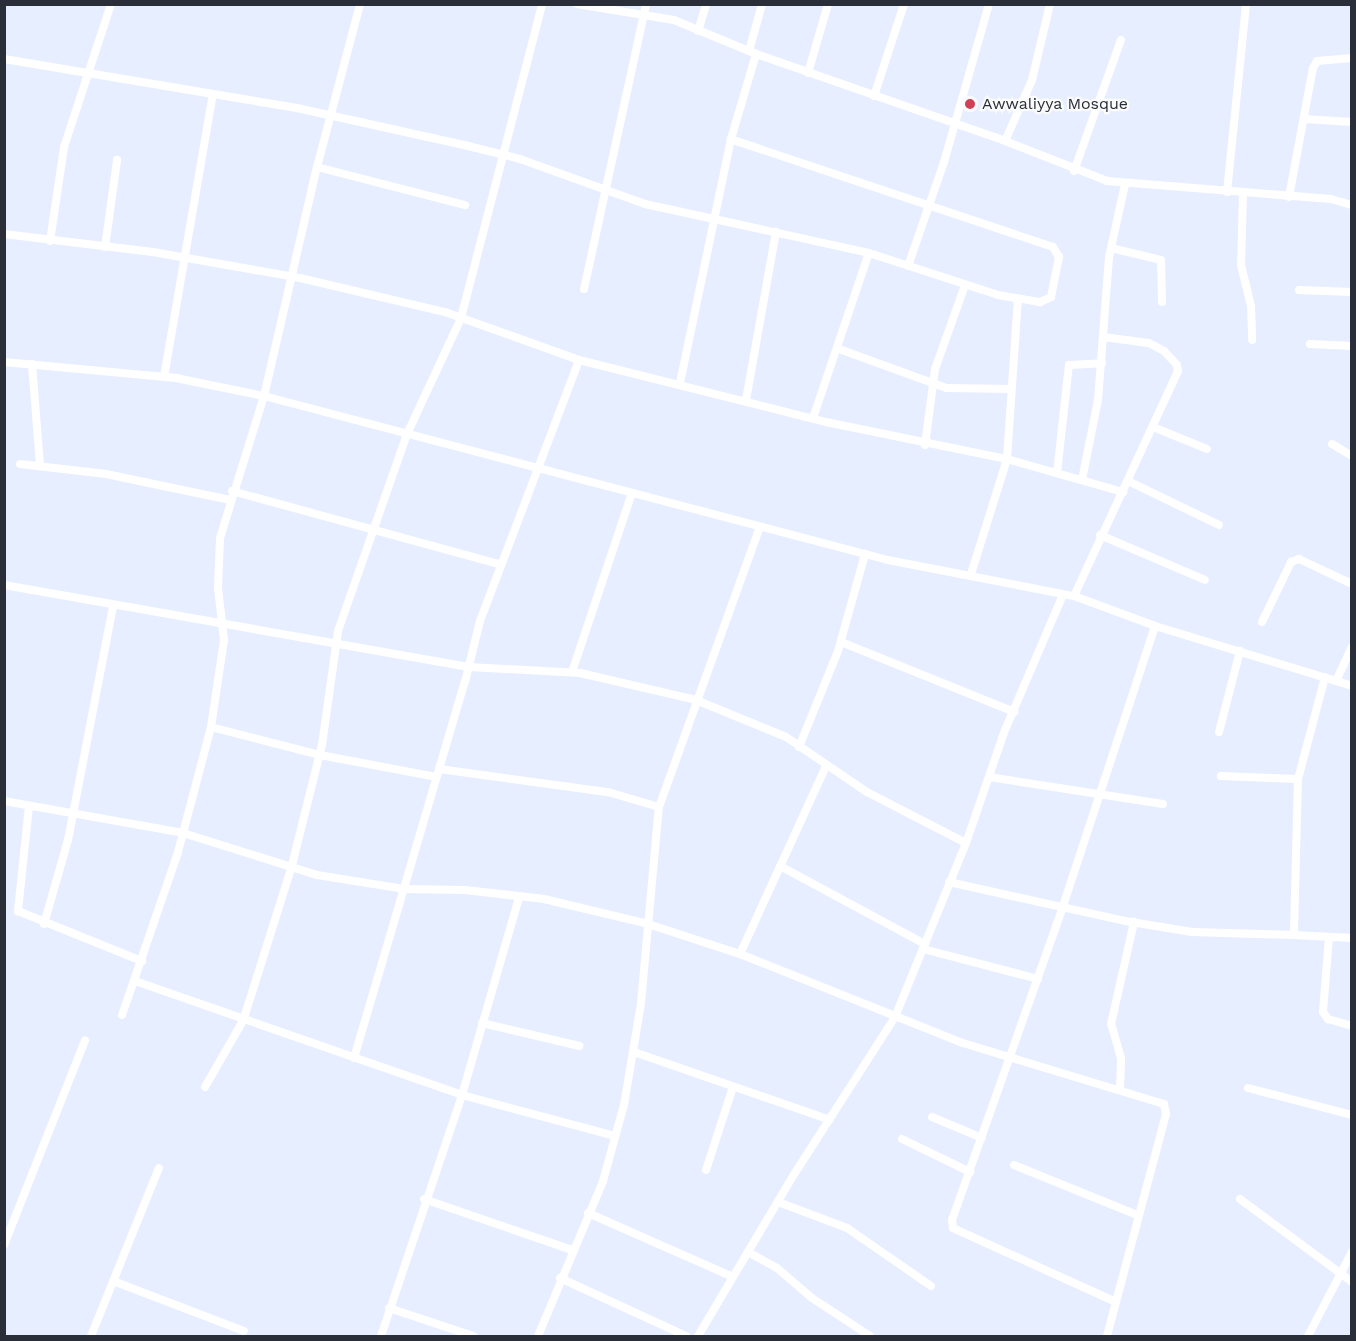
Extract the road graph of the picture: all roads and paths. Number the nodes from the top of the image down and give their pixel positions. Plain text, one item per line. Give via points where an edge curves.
1 (111, 4) edge
2 (360, 4) edge
3 (542, 4) edge
4 (577, 4) edge
5 (706, 4) edge
6 (762, 4) edge
7 (828, 4) edge
8 (904, 4) edge
9 (989, 4) edge
10 (1050, 4) edge
11 (1246, 4) edge
12 (645, 9) edge
13 (698, 30) junction
14 (1121, 40) dead end
15 (753, 53) junction
16 (1352, 58) edge
17 (4, 59) edge
18 (808, 73) junction
19 (86, 75) junction
20 (213, 94) junction
21 (874, 96) junction
22 (330, 116) junction
23 (1304, 119) junction
24 (953, 122) junction
25 (1352, 122) edge
26 (731, 139) junction
27 (1005, 141) junction
28 (501, 155) junction
29 (117, 160) dead end
30 (317, 166) junction
31 (1074, 171) junction
32 (1125, 184) junction
33 (606, 190) junction
34 (1227, 192) junction
35 (1243, 193) junction
36 (1289, 197) junction
37 (1352, 205) edge
38 (465, 206) dead end
39 (929, 206) junction
40 (712, 219) junction
41 (776, 232) junction
42 (4, 234) edge
43 (50, 241) junction
44 (105, 247) junction
45 (1111, 248) junction
46 (869, 253) junction
47 (184, 257) junction
48 (908, 267) junction
49 (292, 277) junction
50 (965, 285) junction
51 (584, 289) dead end
52 (1299, 290) dead end
53 (1352, 292) edge
54 (1018, 299) junction
55 (1162, 302) dead end
56 (461, 318) junction
57 (1102, 337) junction
58 (1252, 340) dead end
59 (1310, 344) dead end
60 (1352, 346) edge
61 (839, 348) junction
62 (579, 360) junction
63 (4, 362) edge
64 (1102, 363) junction
65 (32, 364) junction
66 (164, 377) junction
67 (680, 383) junction
68 (931, 384) junction
69 (1011, 389) junction
70 (264, 396) junction
71 (746, 400) junction
72 (813, 418) junction
73 (1153, 428) junction
74 (407, 434) junction
75 (1332, 444) dead end
76 (925, 445) junction
77 (1207, 449) dead end
78 (1352, 456) edge
79 (1007, 459) junction
80 (20, 464) dead end
81 (40, 466) junction
82 (537, 470) junction
83 (1057, 472) junction
84 (1082, 480) junction
85 (1128, 481) junction
86 (1123, 492) junction
87 (632, 494) junction
88 (231, 496) junction
89 (1219, 525) dead end
90 (760, 527) junction
91 (371, 531) junction
92 (1100, 535) junction
93 (865, 554) junction
94 (499, 564) junction
95 (971, 574) junction
96 (1205, 580) dead end
97 (1352, 584) edge
98 (4, 585) edge
99 (1063, 595) junction
100 (1074, 596) junction
101 (112, 606) junction
102 (224, 622) junction
103 (1262, 622) dead end
104 (1155, 626) junction
105 (336, 641) junction
106 (841, 642) junction
107 (1352, 647) edge
108 (1240, 651) junction
109 (470, 668) junction
110 (572, 672) junction
111 (1325, 677) junction
112 (1336, 681) junction
113 (1352, 686) edge
114 (696, 700) junction
115 (1014, 712) junction
116 (211, 727) junction
117 (1219, 732) dead end
118 (799, 747) junction
119 (320, 755) junction
120 (825, 766) junction
121 (438, 773) junction
122 (1221, 776) dead end
123 (989, 777) junction
124 (1298, 779) junction
125 (1098, 795) junction
126 (4, 801) edge
127 (1163, 804) dead end
128 (29, 806) junction
129 (658, 807) junction
130 (73, 815) junction
131 (183, 833) junction
132 (966, 843) junction
133 (780, 866) junction
134 (291, 869) junction
135 (949, 882) junction
136 (404, 889) junction
137 (519, 897) junction
138 (1063, 906) junction
139 (1134, 922) junction
140 (44, 924) junction
141 (648, 924) junction
142 (1294, 935) junction
143 (1329, 937) junction
144 (1352, 938) edge
145 (924, 946) junction
146 (740, 954) junction
147 (142, 962) junction
148 (1038, 979) junction
149 (135, 981) junction
150 (122, 1015) dead end
151 (895, 1017) junction
152 (243, 1021) junction
153 (482, 1023) junction
154 (1352, 1026) edge
155 (85, 1040) dead end
156 (579, 1046) dead end
157 (634, 1052) junction
158 (1011, 1057) junction
159 (354, 1058) junction
160 (205, 1087) dead end
161 (733, 1087) junction
162 (1248, 1088) dead end
163 (1120, 1090) junction
164 (462, 1095) junction
165 (1352, 1115) edge
166 (932, 1117) dead end
167 (830, 1120) junction
168 (615, 1136) junction
169 (982, 1138) junction
170 (902, 1139) dead end
171 (1014, 1165) dead end
172 (159, 1168) dead end
173 (706, 1170) dead end
174 (970, 1172) junction
175 (424, 1199) junction
176 (1240, 1199) dead end
177 (778, 1202) junction
178 (588, 1213) junction
179 (1137, 1215) junction
180 (4, 1245) edge
181 (572, 1250) junction
182 (747, 1252) junction
183 (1352, 1252) edge
184 (1340, 1275) junction
185 (733, 1277) junction
186 (560, 1278) junction
187 (113, 1281) junction
188 (1352, 1282) edge
189 (931, 1286) dead end
190 (1116, 1302) junction
191 (389, 1308) junction
192 (244, 1330) dead end
193 (91, 1336) edge
194 (381, 1336) edge
195 (472, 1336) edge
196 (538, 1336) edge
197 (687, 1336) edge
198 (698, 1336) edge
199 (870, 1336) edge
200 (1107, 1336) edge
201 (1308, 1336) edge

1 - 19 street
2 - 22 street
3 - 28 street
4 - 12 street
5 - 13 street
6 - 15 street
7 - 18 street
8 - 21 street
9 - 24 street
10 - 27 street via 1032,80
11 - 34 street
12 - 13 street
12 - 33 street
13 - 15 street
14 - 31 street
15 - 18 street
15 - 26 street
16 - 23 street via 1315,64
17 - 19 street
18 - 21 street
19 - 20 street
19 - 43 street via 64,147
20 - 22 street
20 - 47 street
21 - 24 street
22 - 28 street
22 - 30 street
23 - 25 street
23 - 36 street
24 - 27 street
24 - 39 street
26 - 39 street
26 - 40 street
27 - 31 street
28 - 33 street
28 - 56 street via 486,229
29 - 44 street
30 - 38 street
30 - 49 street
31 - 32 street
32 - 34 street
32 - 45 street
33 - 40 street
33 - 51 street
34 - 35 street
35 - 36 street
35 - 58 street via 1241,265 1251,306
36 - 37 street via 1331,199
39 - 48 street
39 - 54 street via 1058,251 1051,297 1040,302
40 - 41 street
40 - 67 street
41 - 46 street
41 - 71 street
42 - 43 street
43 - 44 street
44 - 47 street
45 - 55 street via 1161,260
45 - 57 street
46 - 48 street
46 - 61 street
47 - 49 street
47 - 66 street
48 - 50 street
49 - 56 street
49 - 70 street
50 - 54 street
50 - 68 street
52 - 53 street
54 - 69 street
56 - 62 street
56 - 74 street
57 - 64 street
57 - 73 street via 1149,343 1177,365 1178,371
59 - 60 street
61 - 68 street
61 - 72 street
62 - 67 street
62 - 82 street
63 - 65 street
64 - 83 street via 1085,361 1070,365
64 - 84 street
65 - 66 street
65 - 81 street
66 - 70 street
67 - 71 street
68 - 69 street via 987,391
68 - 76 street
69 - 79 street
70 - 74 street
70 - 88 street
71 - 72 street
72 - 76 street
73 - 77 street
73 - 85 street
74 - 82 street
74 - 91 street
75 - 78 street
76 - 79 street
79 - 83 street
79 - 95 street
80 - 81 street
81 - 88 street
82 - 87 street
82 - 94 street
83 - 84 street
84 - 86 street
85 - 86 street
85 - 89 street
86 - 92 street
87 - 90 street
87 - 110 street
88 - 91 street
88 - 102 street via 218,554
90 - 93 street
90 - 114 street
91 - 94 street
91 - 105 street
92 - 96 street
92 - 100 street
93 - 95 street
93 - 106 street
94 - 109 street
95 - 99 street
97 - 103 street via 1299,559 1291,562
98 - 101 street
99 - 100 street
99 - 115 street
100 - 104 street
101 - 102 street
101 - 130 street
102 - 105 street
102 - 116 street
104 - 108 street
104 - 125 street
105 - 109 street
105 - 119 street
106 - 115 street
106 - 118 street
107 - 112 street
108 - 111 street
108 - 117 street
109 - 110 street
109 - 121 street
110 - 114 street
111 - 112 street
111 - 124 street
112 - 113 street
114 - 118 street via 757,722
114 - 129 street
115 - 123 street
116 - 119 street
116 - 131 street
118 - 120 street
119 - 121 street
119 - 134 street
120 - 132 street
120 - 133 street
121 - 129 street via 608,792
121 - 136 street
122 - 124 street
123 - 125 street
123 - 132 street
124 - 142 street
125 - 127 street
125 - 138 street
126 - 128 street
128 - 130 street
128 - 140 street via 17,909
129 - 141 street
130 - 131 street
130 - 140 street
131 - 134 street
131 - 147 street
132 - 135 street
133 - 145 street
133 - 146 street
134 - 136 street
134 - 152 street
135 - 138 street
135 - 145 street
136 - 137 street via 465,890
136 - 159 street
137 - 141 street via 544,899
137 - 153 street
138 - 139 street
138 - 148 street
139 - 142 street via 1222,935
139 - 163 street via 1111,1024 1121,1058
140 - 147 street
141 - 146 street
141 - 157 street
142 - 143 street
143 - 144 street
143 - 154 street via 1323,1012 1328,1019
145 - 148 street
145 - 151 street
146 - 151 street
147 - 149 street
148 - 158 street
149 - 150 street
149 - 152 street
151 - 158 street
151 - 167 street
152 - 159 street
152 - 160 street
153 - 156 street
153 - 164 street
155 - 180 street
157 - 161 street
157 - 168 street
158 - 163 street
158 - 169 street
159 - 164 street
161 - 167 street
161 - 173 street
162 - 165 street
163 - 179 street via 1167,1108
164 - 168 street
164 - 175 street
166 - 169 street
167 - 177 street
168 - 178 street via 603,1181
169 - 174 street
170 - 174 street
171 - 179 street
172 - 187 street
174 - 190 street via 953,1216 953,1228
175 - 181 street
175 - 191 street
176 - 184 street
177 - 182 street
177 - 189 street via 847,1228
178 - 181 street
178 - 185 street
179 - 190 street
181 - 186 street
182 - 185 street
182 - 199 street via 777,1268 812,1298
183 - 184 street
184 - 188 street
184 - 201 street
185 - 198 street
186 - 196 street
186 - 197 street
187 - 192 street
187 - 193 street
190 - 200 street
191 - 194 street
191 - 195 street

